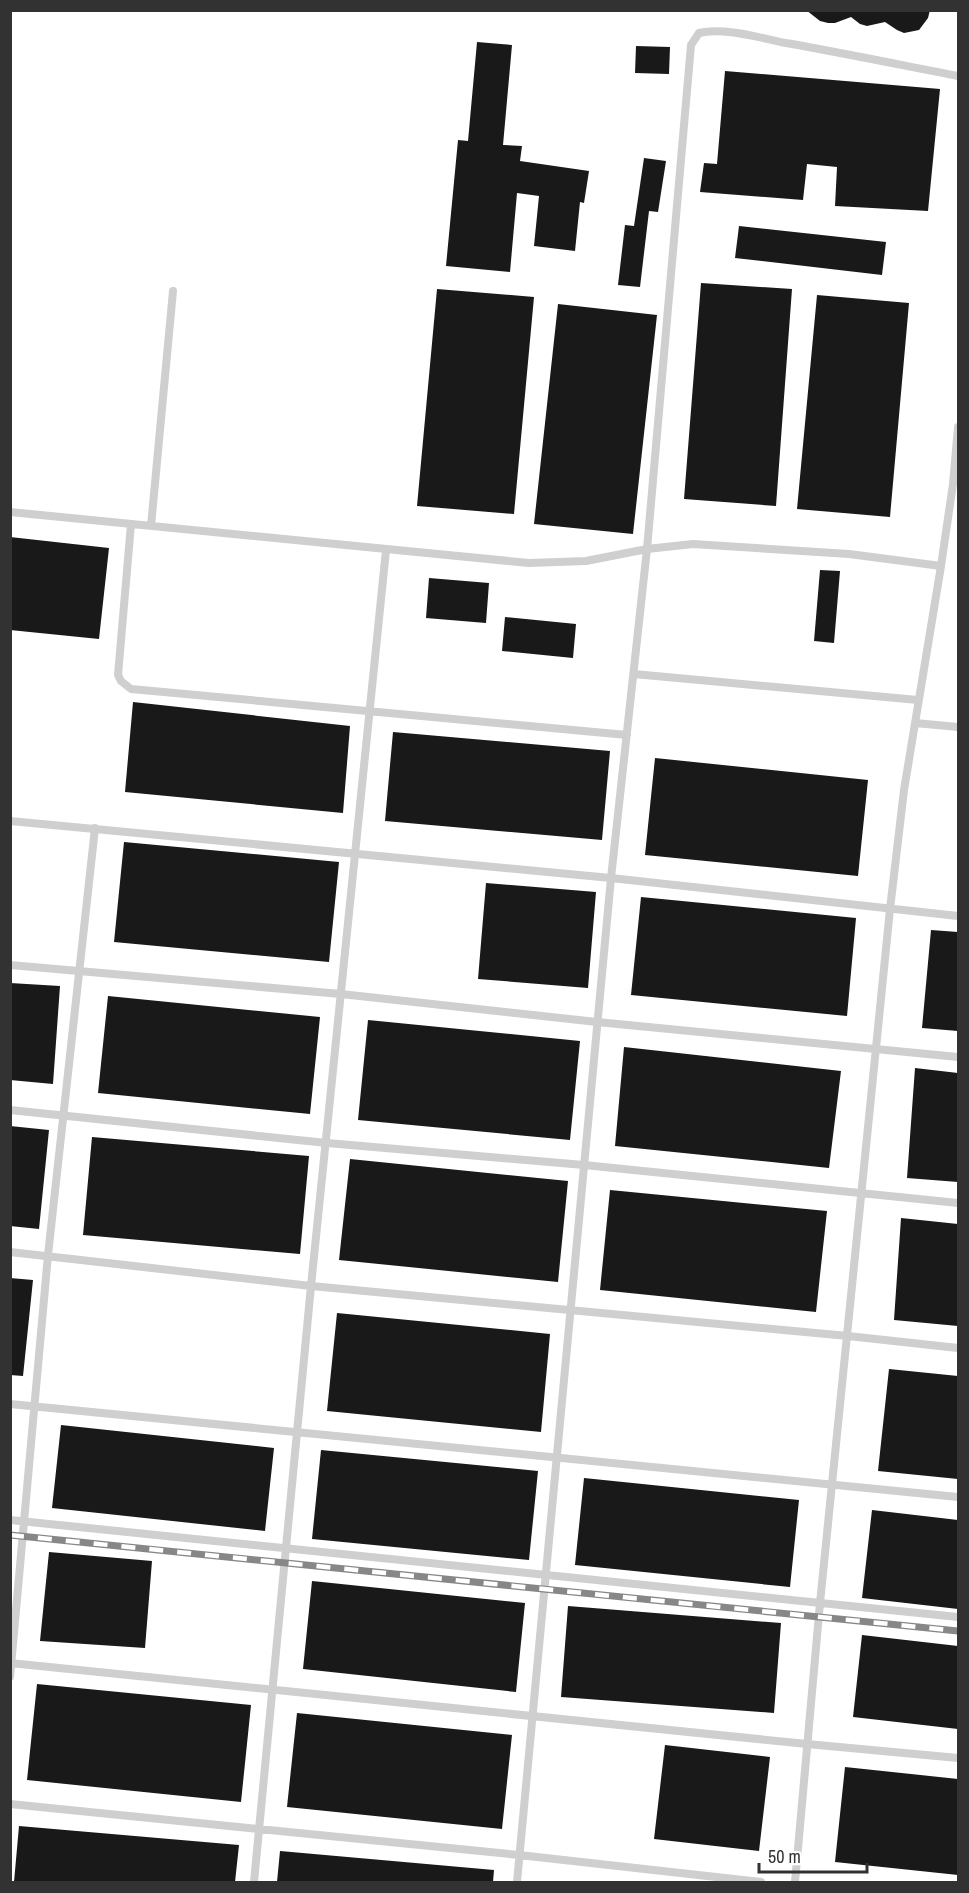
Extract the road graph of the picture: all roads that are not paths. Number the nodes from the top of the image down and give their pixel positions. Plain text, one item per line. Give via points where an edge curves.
1 (958, 76) edge
2 (173, 291) dead end
3 (958, 428) edge
4 (10, 512) edge
5 (131, 524) junction
6 (151, 526) junction
7 (646, 549) junction
8 (386, 550) junction
9 (941, 566) junction
10 (634, 674) junction
11 (918, 700) junction
12 (369, 711) junction
13 (915, 723) junction
14 (958, 727) edge
15 (627, 735) junction
16 (10, 821) edge
17 (95, 828) junction
18 (354, 855) junction
19 (611, 878) junction
20 (890, 909) junction
21 (958, 916) edge
22 (10, 965) edge
23 (80, 971) junction
24 (341, 994) junction
25 (597, 1022) junction
26 (875, 1048) junction
27 (958, 1057) edge
28 (10, 1110) edge
29 (64, 1114) junction
30 (327, 1143) junction
31 (584, 1165) junction
32 (861, 1194) junction
33 (958, 1203) edge
34 (10, 1252) edge
35 (48, 1255) junction
36 (311, 1286) junction
37 (570, 1311) junction
38 (848, 1336) junction
39 (958, 1348) edge
40 (10, 1404) edge
41 (33, 1407) junction
42 (297, 1433) junction
43 (556, 1456) junction
44 (832, 1483) junction
45 (958, 1497) edge
46 (10, 1520) edge
47 (23, 1521) junction
48 (285, 1547) junction
49 (545, 1575) junction
50 (820, 1603) junction
51 (958, 1617) edge
52 (11, 1663) edge
53 (10, 1677) edge
54 (272, 1690) junction
55 (532, 1715) junction
56 (807, 1744) junction
57 (958, 1758) edge
58 (10, 1804) edge
59 (259, 1830) junction
60 (519, 1856) junction
61 (254, 1882) edge
62 (517, 1882) edge
63 (762, 1882) edge
64 (795, 1882) edge

1 - 7 lane via 752,36 707,31 694,38
2 - 6 lane
3 - 9 lane
4 - 5 lane
5 - 6 lane
5 - 12 lane via 118,675 126,687
6 - 8 lane
7 - 8 lane via 560,563
7 - 9 lane via 693,544 741,546
7 - 10 lane
8 - 12 lane
9 - 11 lane
10 - 11 lane
10 - 15 lane
11 - 13 lane
12 - 15 lane
12 - 18 lane
13 - 14 lane
13 - 20 lane
15 - 19 lane
16 - 17 lane
17 - 18 lane
17 - 23 lane
18 - 19 lane
18 - 24 lane
19 - 20 lane
19 - 25 lane
20 - 21 lane
20 - 26 lane
22 - 23 lane
23 - 24 lane
23 - 29 lane
24 - 25 lane
24 - 30 lane
25 - 26 lane
25 - 31 lane
26 - 27 lane
26 - 32 lane
28 - 29 lane
29 - 30 lane
29 - 35 lane
30 - 31 lane
30 - 36 lane
31 - 32 lane
31 - 37 lane
32 - 33 lane
32 - 38 lane
34 - 35 lane
35 - 36 lane
35 - 41 lane
36 - 37 lane
36 - 42 lane
37 - 38 lane
37 - 43 lane
38 - 39 lane
38 - 44 lane
40 - 41 lane
41 - 42 lane
41 - 47 lane
42 - 43 lane
42 - 48 lane
43 - 44 lane
43 - 49 lane
44 - 45 lane
44 - 50 lane
46 - 47 lane
47 - 48 lane
47 - 52 lane
48 - 49 lane
48 - 54 lane
49 - 50 lane
49 - 55 lane
50 - 51 lane
50 - 56 lane
52 - 53 lane
52 - 54 lane
54 - 55 lane
54 - 59 lane
55 - 56 lane
55 - 60 lane
56 - 57 lane
56 - 64 lane
58 - 59 lane
59 - 60 lane
59 - 61 lane
60 - 62 lane
60 - 63 lane

